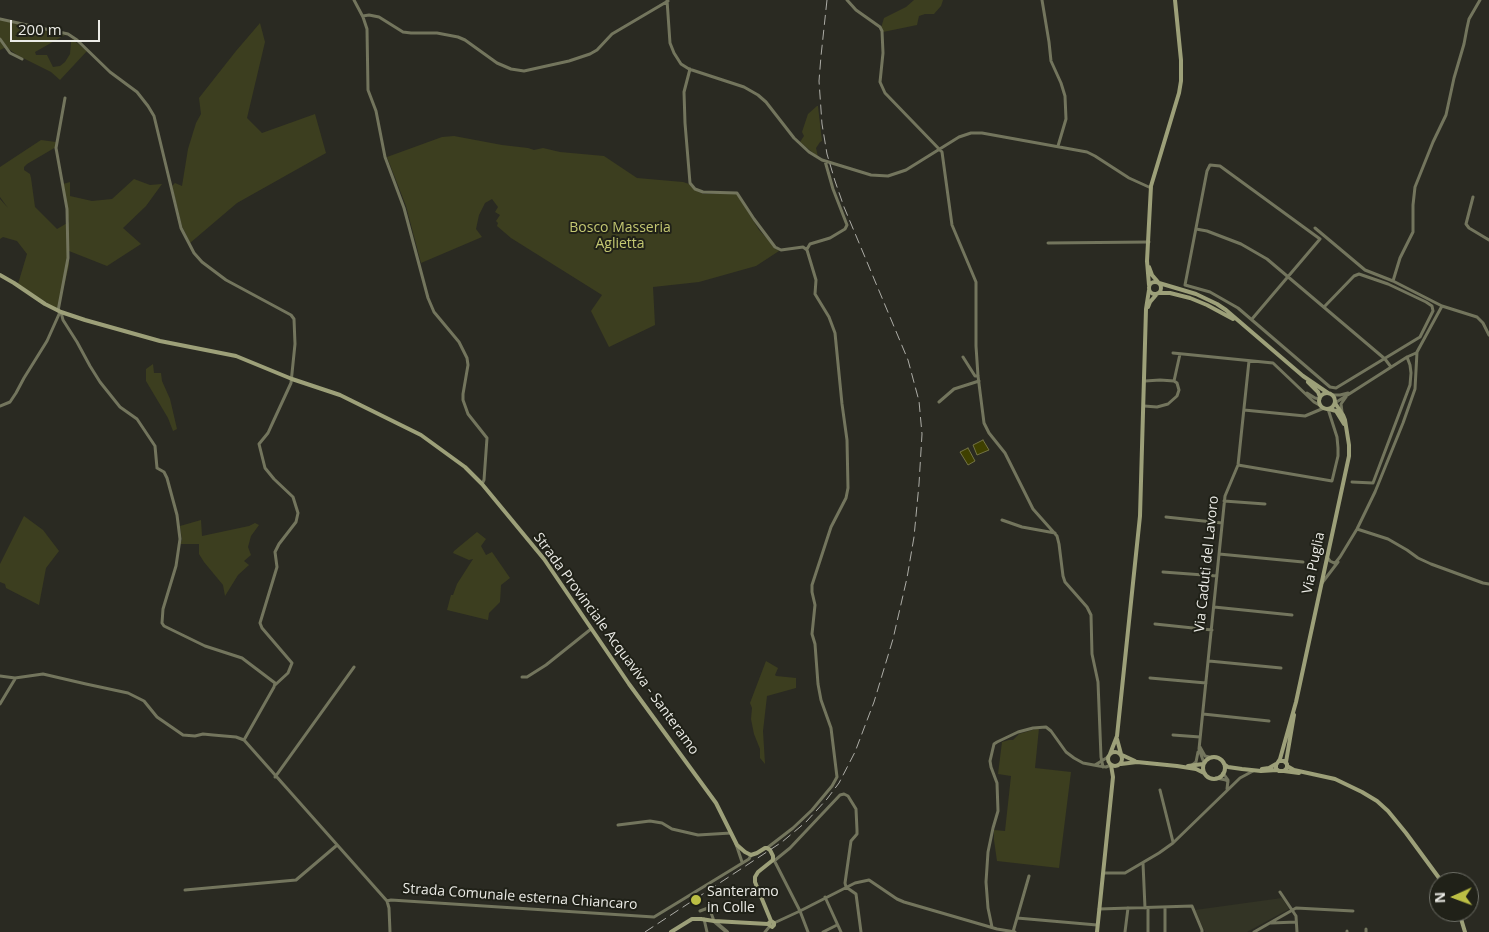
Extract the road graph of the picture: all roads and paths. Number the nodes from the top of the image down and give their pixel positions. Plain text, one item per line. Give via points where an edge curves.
1 (354, 0) edge
2 (668, 0) edge
3 (847, 0) edge
4 (1042, 0) edge
5 (1175, 0) edge
6 (1480, 0) edge
7 (363, 16) junction
8 (0, 19) edge
9 (0, 39) edge
10 (22, 59) dead end
11 (690, 69) junction
12 (65, 98) dead end
13 (1058, 146) junction
14 (940, 149) junction
15 (825, 161) junction
16 (1151, 188) junction
17 (1473, 197) dead end
18 (1196, 228) junction
19 (1315, 228) dead end
20 (1488, 240) edge
21 (1048, 243) dead end
22 (1149, 243) junction
23 (807, 250) junction
24 (1364, 269) junction
25 (1361, 274) junction
26 (0, 275) edge
27 (1288, 276) junction
28 (1393, 281) junction
29 (1158, 283) junction
30 (1149, 288) junction
31 (1158, 293) junction
32 (1442, 306) junction
33 (1324, 307) junction
34 (60, 311) junction
35 (1252, 319) junction
36 (1240, 322) junction
37 (1146, 325) junction
38 (1489, 335) edge
39 (1417, 352) junction
40 (1172, 353) dead end
41 (1180, 354) junction
42 (963, 357) dead end
43 (1406, 357) junction
44 (1385, 359) junction
45 (1249, 361) junction
46 (1390, 367) junction
47 (978, 376) junction
48 (1303, 376) junction
49 (292, 379) junction
50 (979, 381) junction
51 (1145, 381) junction
52 (1174, 381) junction
53 (1302, 390) junction
54 (1351, 392) junction
55 (1330, 394) junction
56 (938, 402) dead end
57 (1335, 403) junction
58 (1323, 405) junction
59 (0, 406) edge
60 (1144, 406) junction
61 (1244, 410) junction
62 (1343, 414) junction
63 (1346, 428) junction
64 (1238, 465) junction
65 (1352, 482) dead end
66 (482, 484) junction
67 (1224, 501) junction
68 (1264, 504) dead end
69 (1166, 517) dead end
70 (1002, 520) dead end
71 (1222, 523) junction
72 (1358, 529) junction
73 (1056, 534) junction
74 (1345, 551) junction
75 (1219, 554) junction
76 (1327, 556) junction
77 (1303, 562) dead end
78 (1162, 572) dead end
79 (1217, 576) junction
80 (1321, 583) junction
81 (1489, 584) edge
82 (1214, 607) junction
83 (1292, 615) dead end
84 (1155, 624) dead end
85 (591, 629) junction
86 (1212, 630) junction
87 (1209, 661) junction
88 (354, 666) dead end
89 (1281, 668) dead end
90 (0, 676) edge
91 (522, 677) dead end
92 (15, 678) junction
93 (1150, 678) dead end
94 (1206, 683) junction
95 (275, 685) junction
96 (1296, 702) junction
97 (0, 704) edge
98 (1203, 714) junction
99 (1269, 721) dead end
100 (1173, 734) dead end
101 (1117, 736) junction
102 (1200, 737) junction
103 (244, 740) junction
104 (1200, 743) junction
105 (1199, 749) junction
106 (1122, 754) junction
107 (1109, 756) junction
108 (1209, 757) junction
109 (1102, 762) junction
110 (1137, 762) junction
111 (1278, 762) junction
112 (1203, 763) junction
113 (1224, 764) junction
114 (1287, 764) junction
115 (1094, 765) junction
116 (1111, 765) junction
117 (1120, 765) junction
118 (1177, 766) junction
119 (1192, 766) junction
120 (1104, 767) junction
121 (1242, 769) junction
122 (1254, 770) junction
123 (1277, 770) junction
124 (1112, 771) junction
125 (1224, 772) junction
126 (1284, 772) junction
127 (1204, 773) junction
128 (1309, 773) junction
129 (275, 777) junction
130 (1113, 778) junction
131 (1216, 778) junction
132 (1228, 783) junction
133 (1160, 790) dead end
134 (1225, 792) junction
135 (618, 825) dead end
136 (731, 833) junction
137 (1173, 842) junction
138 (736, 844) junction
139 (336, 846) junction
140 (767, 848) junction
141 (751, 855) junction
142 (774, 860) junction
143 (742, 862) junction
144 (1143, 863) junction
145 (1435, 872) edge
146 (1103, 873) junction
147 (1029, 876) dead end
148 (846, 887) junction
149 (185, 890) dead end
150 (1280, 892) dead end
151 (826, 898) junction
152 (387, 901) junction
153 (1165, 907) junction
154 (1128, 908) junction
155 (1147, 908) junction
156 (1099, 909) junction
157 (1292, 910) junction
158 (1352, 910) dead end
159 (800, 911) junction
160 (700, 912) dead end
161 (1017, 918) junction
162 (704, 919) junction
163 (714, 921) junction
164 (1296, 922) junction
165 (1270, 923) junction
166 (771, 924) junction
167 (838, 925) junction
168 (1098, 925) junction
169 (992, 927) junction
170 (390, 932) edge
171 (671, 932) edge
172 (707, 932) edge
173 (727, 932) edge
174 (765, 932) edge
175 (776, 932) edge
176 (808, 932) edge
177 (823, 932) edge
178 (841, 932) edge
179 (861, 932) edge
180 (1014, 932) edge
181 (1097, 932) edge
182 (1124, 932) edge
183 (1148, 932) edge
184 (1165, 932) edge
185 (1202, 932) edge
186 (1254, 932) edge
187 (1297, 932) edge

1 - 7 street
2 - 7 street via 612,34 590,54 522,71 497,63 462,38 437,33 411,34 379,18
2 - 11 street via 672,49 681,64
3 - 14 street via 882,31 880,82 883,91
4 - 13 street via 1050,61 1065,96 1066,119
5 - 16 main road via 1181,87
6 - 28 street via 1467,28 1446,115 1415,187 1413,232
7 - 66 street via 367,29 367,87 376,111 385,160 403,202 430,303 466,354 468,365 463,400 468,414 487,438
8 - 49 street via 74,38 143,99 154,116 181,228 194,253 226,280 294,319
9 - 10 street via 10,53
11 - 15 street via 758,95 794,138
11 - 23 street via 684,92 690,183 703,192 737,193 775,247 781,250 803,247
12 - 34 street via 56,148 67,209 68,258
13 - 14 street via 978,133 963,136
13 - 16 street via 1092,154
14 - 15 street via 888,176 871,175
14 - 47 street via 952,225 976,282
15 - 23 street via 847,225 830,238 810,244
16 - 22 main road
17 - 20 street via 1466,224
18 - 27 street via 1241,244
18 - 27 street via 1207,171 1210,165 1216,165 1320,239
18 - 35 street via 1185,284 1224,299
19 - 24 street
21 - 22 street
22 - 29 main road via 1150,270
22 - 30 main road
23 - 140 street via 816,280 816,297 835,333 848,440 846,498 831,527 812,585 815,604 812,634 818,684 831,728 837,777 812,810
24 - 25 street
24 - 28 street
25 - 33 street via 1354,276
25 - 44 street via 1426,302 1434,311 1420,337
26 - 34 main road, Strada Provinciale Acquaviva - Santeramo
27 - 33 street
27 - 35 street
28 - 32 street
29 - 30 main road via 1154,281
29 - 31 main road via 1161,288
29 - 36 main road via 1209,300
30 - 31 main road via 1151,293
30 - 37 main road
31 - 36 main road via 1190,298
31 - 37 main road via 1148,306
32 - 38 street via 1476,317
32 - 39 street
33 - 44 street
34 - 49 main road, Strada Provinciale Acquaviva - Santeramo via 160,341 236,356
34 - 59 street via 47,341 16,393 10,402
34 - 95 street via 100,382 120,407 137,419 155,446 157,468 167,478 180,539 162,624 205,646 246,661
35 - 44 street via 1333,388
36 - 48 main road
37 - 51 main road
39 - 43 street
39 - 72 street via 1416,382 1411,401
40 - 41 street
41 - 45 street
41 - 52 street
42 - 47 street
43 - 46 street
43 - 65 street via 1410,365 1410,385 1373,484
44 - 46 street
45 - 53 street via 1273,364
45 - 61 street, Via Caduti del Lavoro
46 - 54 street
47 - 50 street
48 - 55 main road
48 - 58 main road via 1318,392
49 - 66 main road, Strada Provinciale Acquaviva - Santeramo via 351,400 421,435 465,467
49 - 95 street via 268,433 259,444 265,468 293,497 298,513 296,522 275,552 277,565 260,622 292,663 288,673
50 - 56 street via 954,389
50 - 73 street via 986,429 1003,450 1033,509
51 - 52 street
51 - 60 main road
52 - 60 street via 1179,390 1174,399 1168,404
53 - 58 street
53 - 58 street via 1314,402
54 - 55 street
54 - 57 street
54 - 62 street via 1342,401
55 - 57 main road, Via Puglia
55 - 58 main road via 1324,394
57 - 58 main road via 1333,406
57 - 62 main road, Via Puglia
58 - 61 street via 1305,416
58 - 63 main road via 1337,412
58 - 64 street via 1337,437 1338,456 1332,481
60 - 101 main road via 1140,516
61 - 64 street, Via Caduti del Lavoro
62 - 63 main road, Via Puglia
63 - 76 main road, Via Puglia via 1349,456
64 - 67 street, Via Caduti del Lavoro
66 - 85 main road, Strada Provinciale Acquaviva - Santeramo via 542,556
67 - 68 street
67 - 71 street, Via Caduti del Lavoro
69 - 71 street
70 - 73 street
71 - 75 street, Via Caduti del Lavoro
72 - 74 street
72 - 81 street via 1388,539 1431,564
73 - 109 street via 1065,582 1092,617 1092,654 1098,690
74 - 76 street via 1336,562 1330,562
74 - 80 street
75 - 77 street
75 - 79 street, Via Caduti del Lavoro
76 - 80 main road, Via Puglia
78 - 79 street
79 - 82 street, Via Caduti del Lavoro
80 - 96 main road, Via Puglia
82 - 83 street
82 - 86 street, Via Caduti del Lavoro
84 - 86 street
85 - 91 street via 546,665
85 - 136 main road, Strada Provinciale Acquaviva - Santeramo via 706,789
86 - 87 street, Via Caduti del Lavoro
87 - 89 street
87 - 94 street, Via Caduti del Lavoro
88 - 129 street
90 - 92 street
92 - 97 street
92 - 103 street via 43,674 128,693 144,701 157,717 183,734
93 - 94 street
94 - 98 street, Via Caduti del Lavoro
95 - 103 street
96 - 111 main road, Via Puglia
96 - 114 main road, Via Puglia
98 - 99 street
98 - 102 street, Via Caduti del Lavoro
100 - 102 street
101 - 106 main road
101 - 107 main road
102 - 104 street, Via Caduti del Lavoro
103 - 129 street, Strada Comunale esterna Chiancaro
104 - 105 street, Via Caduti del Lavoro
104 - 108 street via 1202,752
105 - 112 street
105 - 119 street, Via Caduti del Lavoro
106 - 107 main road via 1115,752
106 - 110 main road
106 - 117 main road
107 - 109 street
107 - 116 main road
108 - 112 main road
108 - 113 main road via 1220,758
109 - 115 street
109 - 120 street
110 - 117 main road
110 - 118 main road
111 - 114 main road
111 - 122 main road via 1266,769
111 - 123 main road
112 - 119 main road
112 - 127 main road
113 - 121 main road
113 - 125 main road
114 - 126 main road, Via Puglia
114 - 128 main road via 1294,770
115 - 120 street
115 - 169 street via 1070,755 1052,730 1046,727 1018,732 994,744 990,761 997,783 998,811 988,852 986,882
116 - 117 main road
116 - 120 street
116 - 124 main road
117 - 130 main road
118 - 119 main road
118 - 127 main road
120 - 124 street
121 - 122 main road
121 - 125 main road
122 - 123 main road
122 - 134 street
123 - 126 main road
124 - 130 main road
125 - 131 main road
125 - 132 street
126 - 128 main road
127 - 131 main road
128 - 145 main road via 1344,783 1377,801
129 - 139 street, Strada Comunale esterna Chiancaro
130 - 146 main road
131 - 132 street
132 - 134 street
133 - 137 street
134 - 137 street
135 - 136 street via 650,820 672,830 698,835
136 - 138 main road, Strada Provinciale Acquaviva - Santeramo
137 - 144 street
138 - 141 main road
138 - 143 street
139 - 149 street via 296,880
139 - 152 street, Strada Comunale esterna Chiancaro
140 - 141 main road
140 - 142 main road
141 - 143 street, Strada Comunale esterna Chiancaro
142 - 148 street via 788,851 844,794 855,806 857,825
142 - 159 street
142 - 166 main road via 758,872 754,882
143 - 152 street, Strada Comunale esterna Chiancaro via 654,917
144 - 146 street via 1125,874
144 - 155 street
146 - 156 main road
147 - 161 street
148 - 151 street
148 - 169 street via 869,880 904,902
148 - 179 street via 856,894
150 - 157 street
151 - 159 street
151 - 167 street
152 - 170 street
153 - 155 street
153 - 184 street
153 - 185 street via 1192,906
154 - 155 street
154 - 156 street
154 - 182 street
155 - 183 street
156 - 168 main road
157 - 158 street
157 - 164 street
157 - 165 street
159 - 166 street
159 - 176 street
160 - 163 street via 708,908
161 - 168 street
161 - 180 street
162 - 163 main road
162 - 171 main road via 692,919
162 - 172 street
163 - 166 main road
163 - 173 street
164 - 165 street
164 - 187 street
165 - 186 street
166 - 174 street
166 - 175 street
167 - 177 street
167 - 178 street
168 - 181 main road
169 - 180 street

